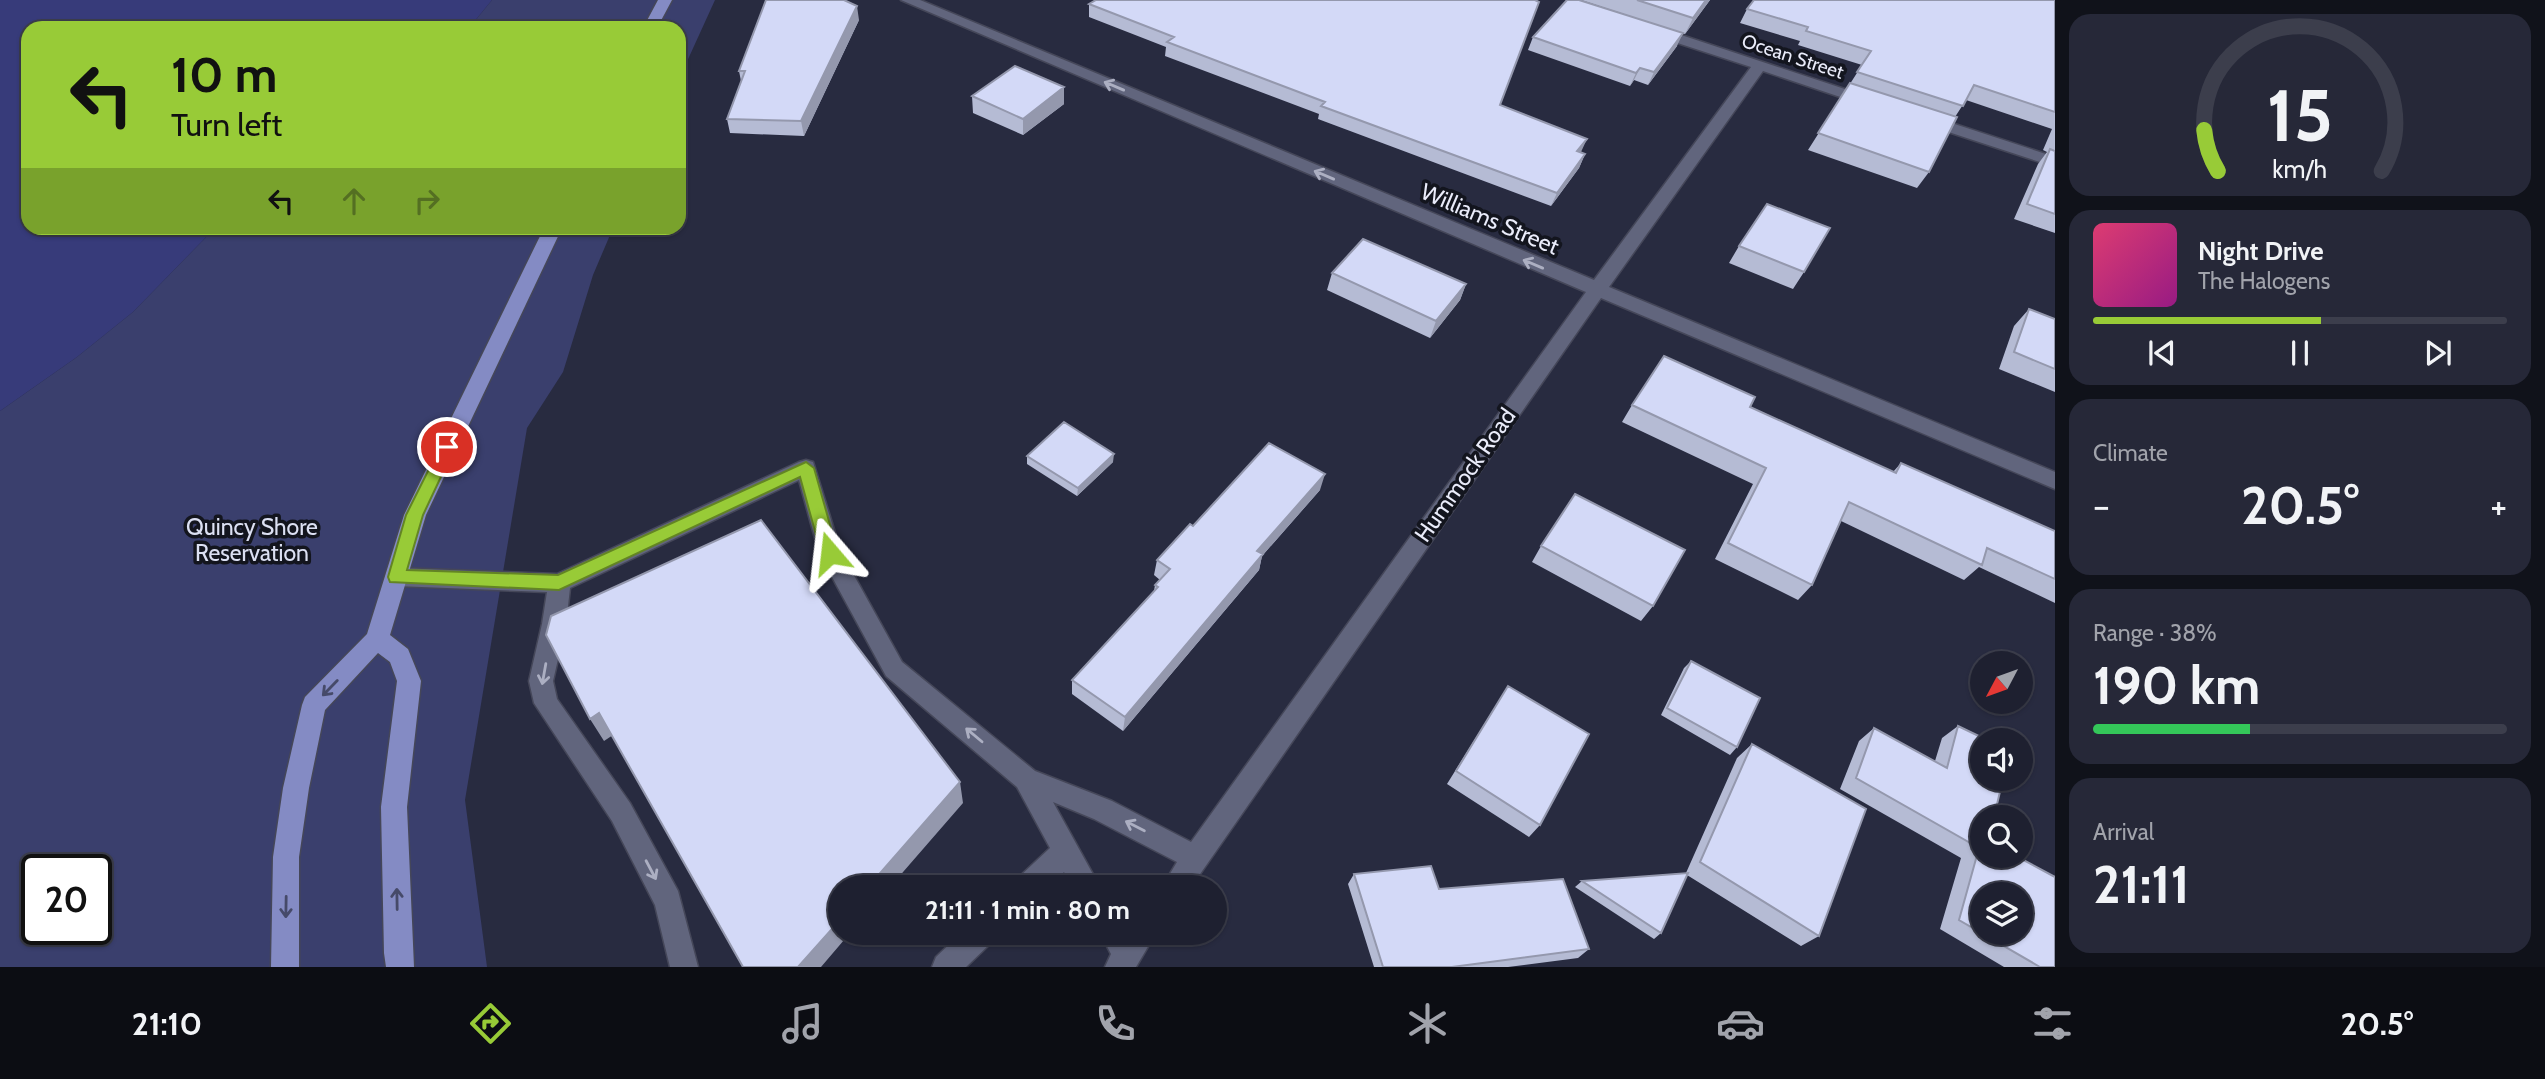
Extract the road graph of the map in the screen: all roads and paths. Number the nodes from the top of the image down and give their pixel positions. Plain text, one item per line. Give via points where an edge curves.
1 (665, 0) edge
2 (908, 0) edge
3 (654, 21) edge
4 (1634, 25) edge
5 (1759, 66) junction
6 (1888, 107) edge
7 (1913, 116) edge
8 (2055, 162) edge
9 (550, 235) edge
10 (1596, 291) junction
11 (2055, 481) edge
12 (396, 577) junction
13 (559, 583) junction
14 (377, 639) junction
15 (1026, 779) junction
16 (1066, 851) junction
17 (1196, 858) junction
18 (1041, 875) edge
19 (1080, 875) edge
20 (1184, 875) edge
21 (969, 945) edge
22 (285, 967) edge
23 (400, 967) edge
24 (684, 967) edge
25 (946, 967) edge

1 - 3 main road
10 -> 2 street, Williams Street
4 - 5 street, Ocean Street
5 - 6 street, Ocean Street
5 - 10 street, Hummock Road
7 - 8 street
9 - 12 main road via 415,515
10 - 11 street, Williams Street
10 - 17 street, Hummock Road
12 - 13 street
12 - 14 main road
15 -> 13 street via 894,669 830,553 806,468
13 -> 24 street via 541,681 546,703 621,812 668,901
14 -> 22 main road via 314,705 286,857
23 -> 14 main road via 394,807 409,681 400,656
15 - 16 street
17 -> 15 street via 1103,810
16 - 18 street
16 - 19 street
17 - 20 street, Hummock Road
21 - 25 street

